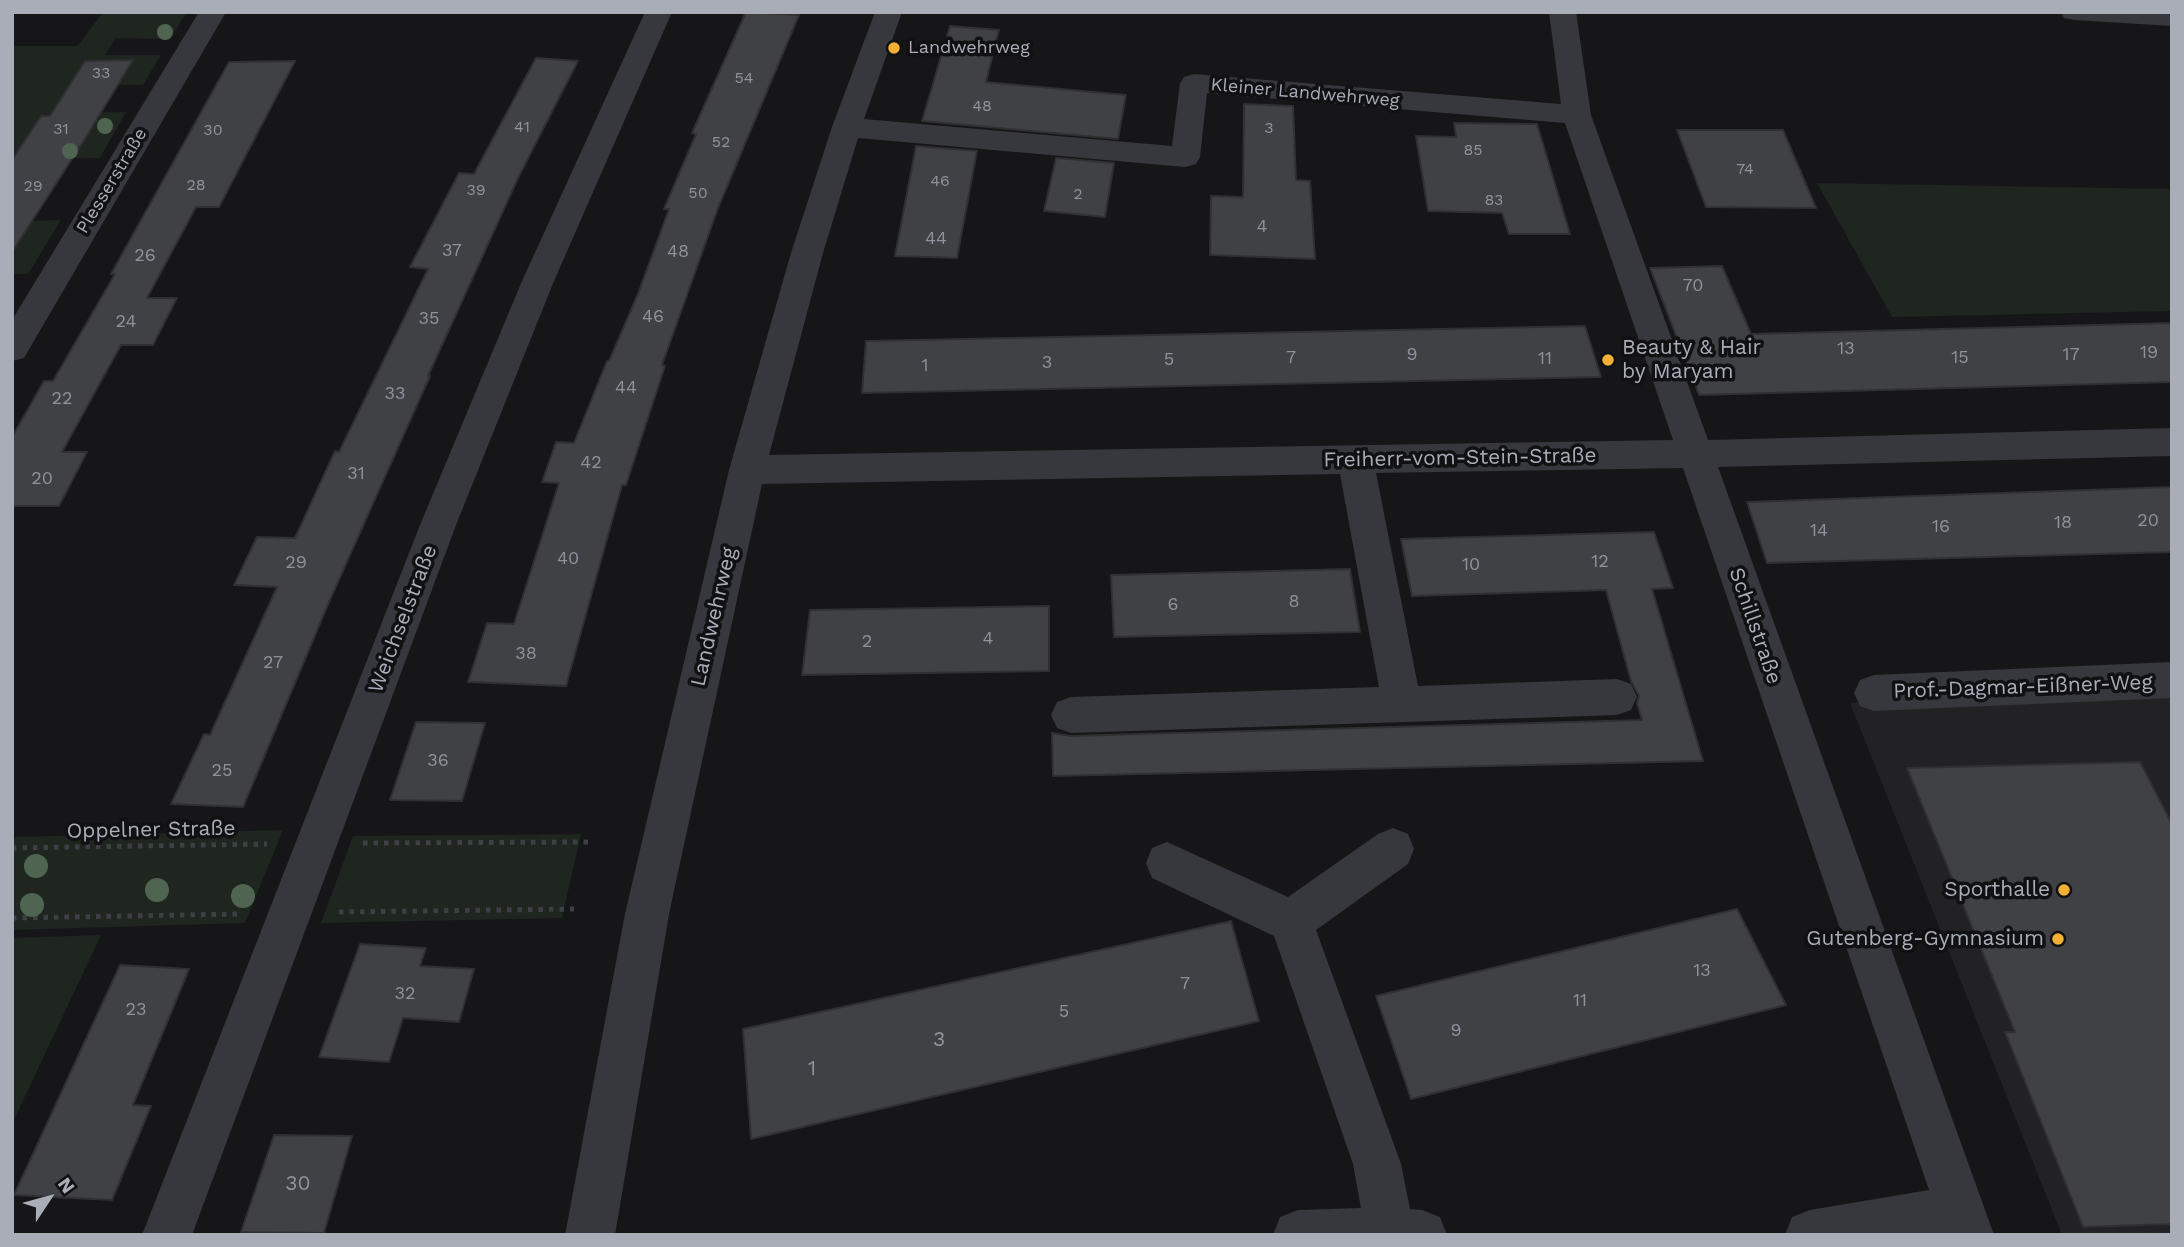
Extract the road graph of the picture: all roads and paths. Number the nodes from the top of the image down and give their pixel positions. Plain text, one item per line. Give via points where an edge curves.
1 (213, 12) edge
2 (659, 12) edge
3 (889, 12) edge
4 (1562, 12) edge
5 (2074, 12) edge
6 (2172, 18) edge
7 (1577, 115) junction
8 (847, 127) junction
9 (12, 349) edge
10 (2172, 442) edge
11 (1694, 454) junction
12 (1355, 460) junction
13 (747, 470) junction
14 (2172, 680) edge
15 (1874, 693) dead end
16 (1617, 697) dead end
17 (1402, 704) junction
18 (1071, 715) dead end
19 (590, 842) dead end
20 (349, 843) dead end
21 (277, 844) dead end
22 (12, 848) edge
23 (1393, 849) dead end
24 (1167, 863) dead end
25 (574, 909) dead end
26 (337, 912) dead end
27 (250, 914) dead end
28 (12, 918) edge
29 (1291, 921) junction
30 (1964, 1222) edge
31 (1406, 1233) edge
32 (167, 1235) edge
33 (590, 1235) edge
34 (1298, 1235) edge
35 (1810, 1235) edge

1 - 9 street, Plesserstraße
2 - 32 street, Weichselstraße via 538,281 438,525
3 - 8 street, Landwehrweg
4 - 7 street, Schillstraße
5 - 6 street
7 - 8 street, Kleiner Landwehrweg via 1194,83 1185,157
7 - 11 street, Schillstraße
8 - 13 street, Landwehrweg
10 - 11 street, Freiherr-vom-Stein-Straße
11 - 12 street, Freiherr-vom-Stein-Straße
11 - 30 street, Schillstraße
12 - 13 street, Freiherr-vom-Stein-Straße
12 - 17 street
13 - 33 street, Landwehrweg via 647,914
14 - 15 street, Prof.-Dagmar-Eißner-Weg
16 - 17 street
17 - 18 street
19 - 20 path
21 - 22 path, Oppelner Straße
23 - 29 street
24 - 29 street
25 - 26 path
27 - 28 path
29 - 31 street
30 - 35 street
31 - 34 street

